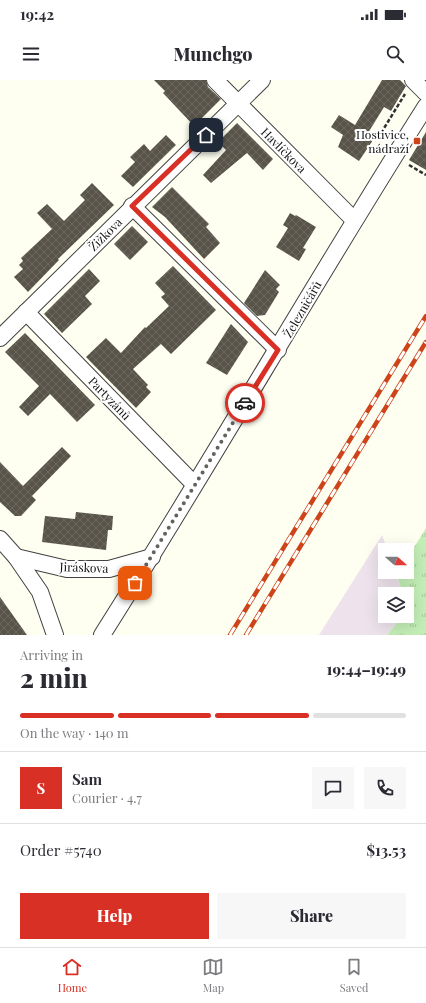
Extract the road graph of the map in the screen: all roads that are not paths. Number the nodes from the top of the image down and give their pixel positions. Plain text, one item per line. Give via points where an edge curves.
1 (215, 80) edge
2 (262, 80) edge
3 (413, 80) edge
4 (426, 93) edge
5 (238, 104) junction
6 (426, 106) edge
7 (132, 206) junction
8 (354, 220) junction
9 (26, 312) junction
10 (0, 338) edge
11 (278, 350) junction
12 (194, 484) junction
13 (0, 539) edge
14 (16, 557) junction
15 (152, 557) junction
16 (56, 635) edge
17 (102, 635) edge

1 - 5 street, Havlíčkova
2 - 5 street, Žižkova
3 - 4 street
5 - 7 street, Žižkova
5 - 8 street, Havlíčkova
6 - 8 street, Železničářů
7 - 9 street, Žižkova
7 - 11 street
8 - 11 street, Železničářů
9 - 10 street, Žižkova
9 - 12 street, Partyzánů
11 - 12 street, Železničářů
12 - 15 street, Železničářů
13 - 14 street
14 - 15 street, Jiráskova via 67,569 109,569
14 - 16 street via 40,592
15 - 17 street, Železničářů

